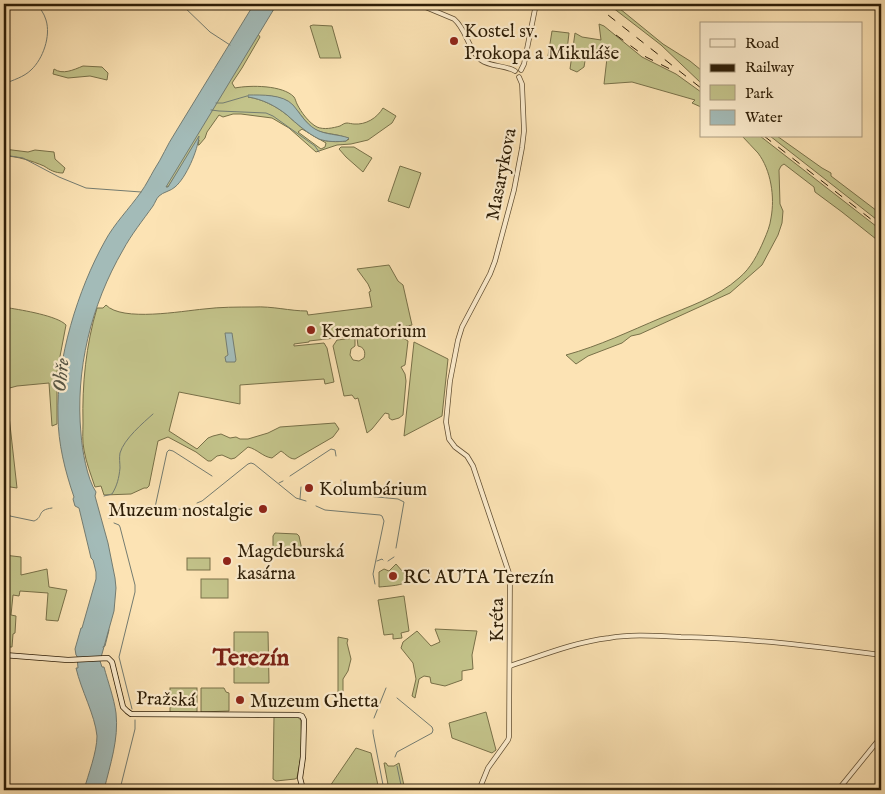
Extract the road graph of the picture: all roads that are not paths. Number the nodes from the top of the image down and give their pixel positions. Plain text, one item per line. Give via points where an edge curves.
1 (418, 4) edge
2 (536, 4) edge
3 (521, 70) junction
4 (515, 71) junction
5 (519, 77) junction
6 (449, 439) joint
7 (4, 655) edge
8 (881, 655) edge
9 (510, 666) junction
10 (881, 737) edge
11 (303, 790) edge
12 (479, 790) edge
13 (838, 790) edge

1 - 4 street via 454,19 478,58
2 - 3 street
3 - 4 street
3 - 5 street
4 - 5 street
5 - 6 street, Masarykova via 524,130 514,190 490,274 458,340 446,422
6 - 9 street, Kréta via 473,466 510,571
7 - 11 main road, Pražská via 110,659 124,707 131,714 302,716 304,753 300,780
8 - 9 street via 727,638 642,636 578,644
9 - 12 street, Kréta via 509,737 488,768
10 - 13 street

